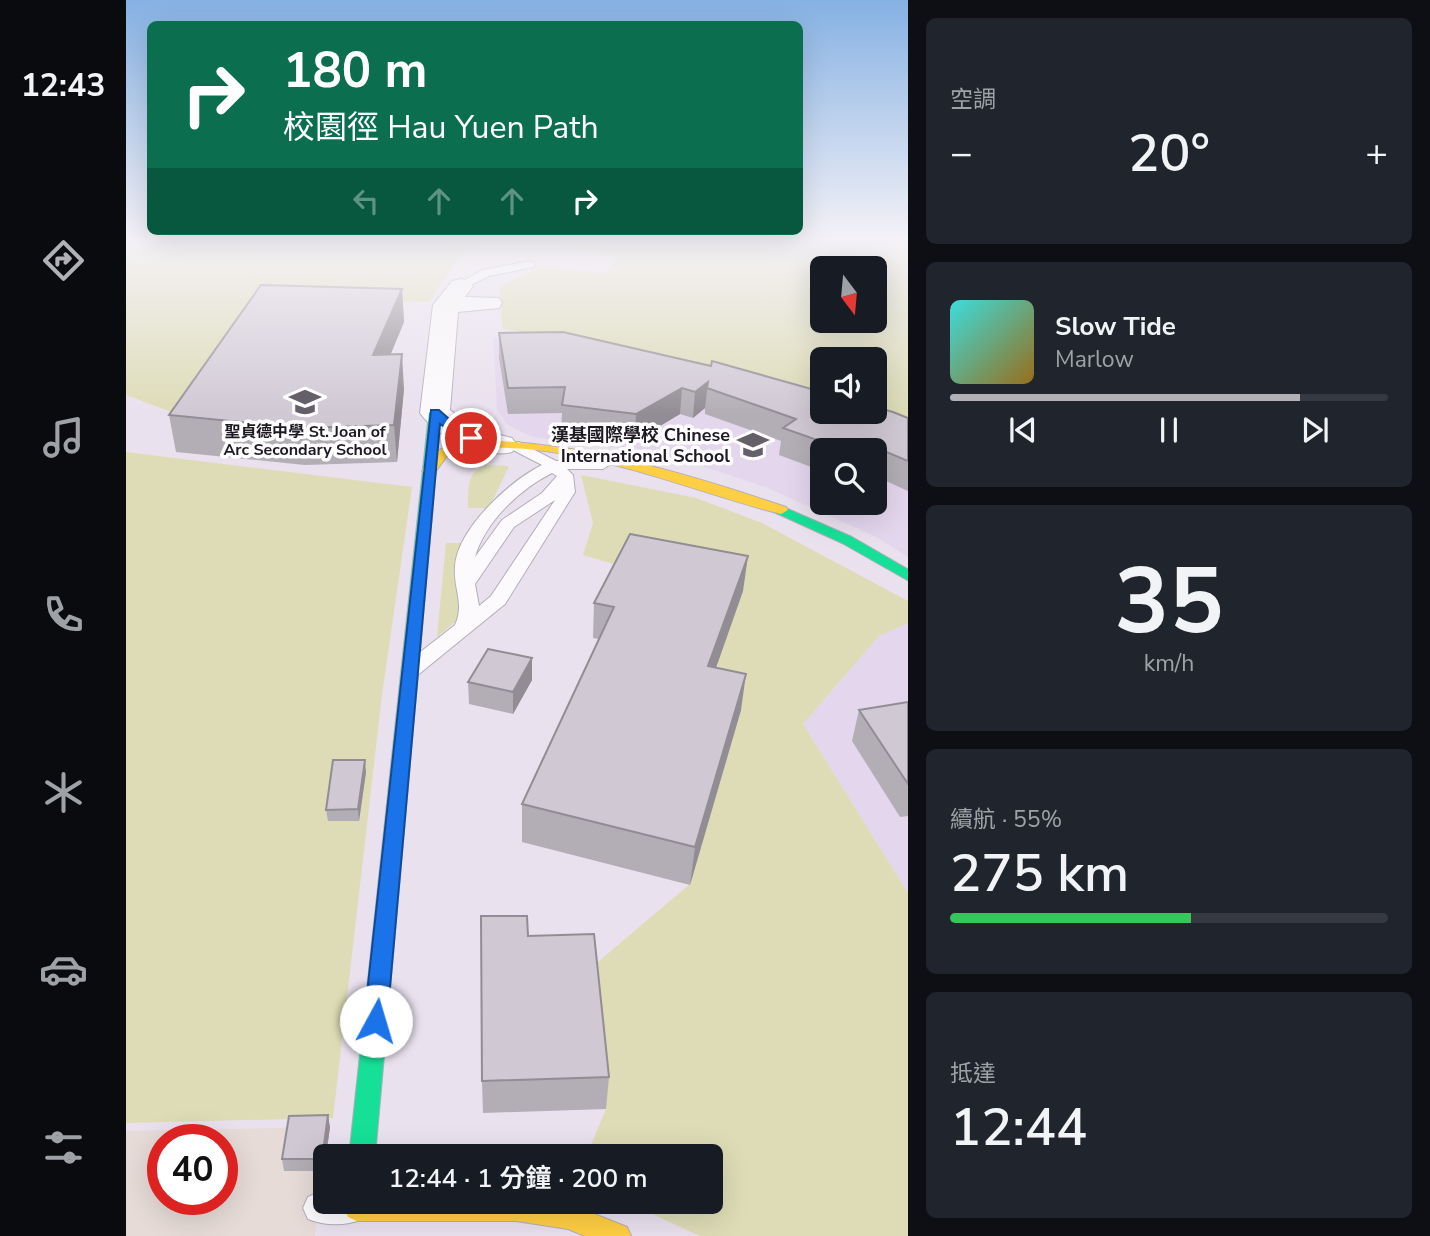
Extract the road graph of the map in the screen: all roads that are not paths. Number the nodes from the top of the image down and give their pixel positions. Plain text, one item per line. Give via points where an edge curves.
1 (453, 300) edge
2 (475, 300) edge
3 (490, 303) dead end
4 (435, 413) junction
5 (510, 446) junction
6 (628, 464) junction
7 (561, 470) junction
8 (429, 471) junction
9 (908, 577) edge
10 (467, 583) junction
11 (462, 629) junction
12 (412, 669) junction
13 (363, 1144) edge
14 (555, 1214) edge
15 (618, 1236) edge

1 - 4 street
2 - 3 street
4 - 5 street via 461,433
4 - 8 street
5 - 6 street
5 - 7 lane
5 - 8 street via 446,450
6 - 7 lane
6 - 9 street via 779,509 834,534
7 - 10 lane via 557,490 513,518
7 - 10 lane via 525,481 487,522 468,547
7 - 11 lane via 567,492 548,525 498,600
8 - 12 street
10 - 11 lane via 471,603
11 - 12 lane
12 - 13 street
14 - 15 street

